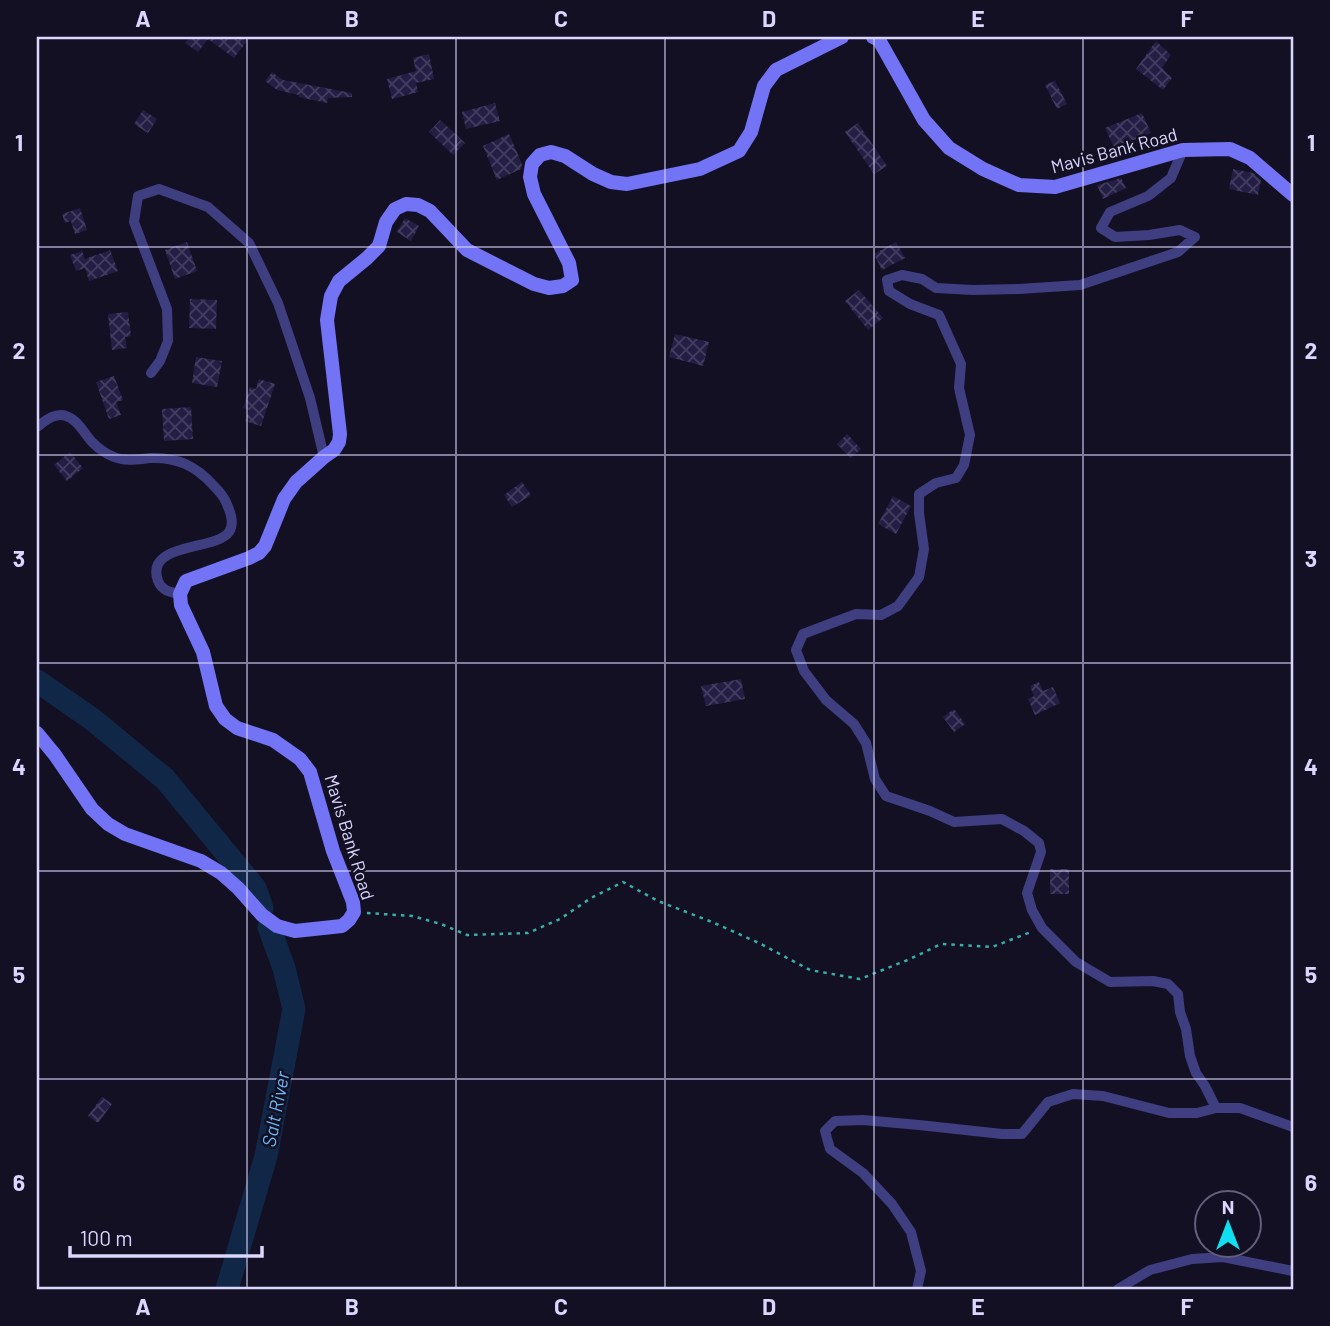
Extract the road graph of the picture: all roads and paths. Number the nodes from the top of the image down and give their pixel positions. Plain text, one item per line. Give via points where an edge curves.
1 (842, 37) edge
2 (873, 37) edge
3 (1183, 150) junction
4 (1293, 195) edge
5 (151, 373) dead end
6 (37, 427) edge
7 (324, 457) junction
8 (180, 594) junction
9 (37, 733) edge
10 (354, 912) junction
11 (1042, 928) junction
12 (1216, 1108) junction
13 (1293, 1127) edge
14 (1293, 1271) edge
15 (917, 1289) edge
16 (1118, 1289) edge

1 - 7 street via 776,70 764,86 751,132 739,150 700,169 627,184 593,174 565,156 540,155 532,164 530,177 569,263 572,280 563,286 534,284 467,250 430,211 418,205 396,209 386,222 379,246 339,281 331,296 327,320 340,434 334,450
2 - 3 street, Mavis Bank Road via 879,40 924,120 949,148 1019,185 1055,187
3 - 4 street, Mavis Bank Road via 1230,149 1250,158
3 - 11 street via 1171,178 1148,196 1110,212 1101,228 1115,237 1180,230 1195,237 1178,252 1080,285 972,290 936,288 902,275 887,280 889,291 939,315 961,364 958,388 970,435 964,465 956,478 919,494 924,549 919,578 898,606 881,615 856,614 803,634 796,650 804,671 826,700 855,724 886,796 954,822 1002,819 1038,843 1041,852 1027,893
5 - 7 street via 168,341 167,309 134,222 138,196 159,189 208,206 249,243 278,303
6 - 8 street via 65,415 113,457 189,464 223,496 232,514 230,530 222,538 175,552 158,565 160,587
7 - 8 street via 284,499 259,553 186,581
8 - 10 street, Mavis Bank Road via 204,652 216,706 225,719 273,740 310,772
9 - 10 street, Mavis Bank Road via 108,824 221,873 277,926 295,931 342,926
10 - 11 path via 412,916 467,935 528,933 623,882 810,970 860,979 941,944 992,947
11 - 12 street via 1076,962 1110,982 1153,981 1168,984 1178,994 1190,1056
12 - 13 street via 1240,1108
12 - 15 street via 1197,1114 1169,1113 1103,1096 1073,1094 1048,1102 1022,1134 835,1121 825,1131 830,1149 863,1173 911,1232 921,1271
14 - 16 street via 1223,1257 1192,1259 1150,1270

